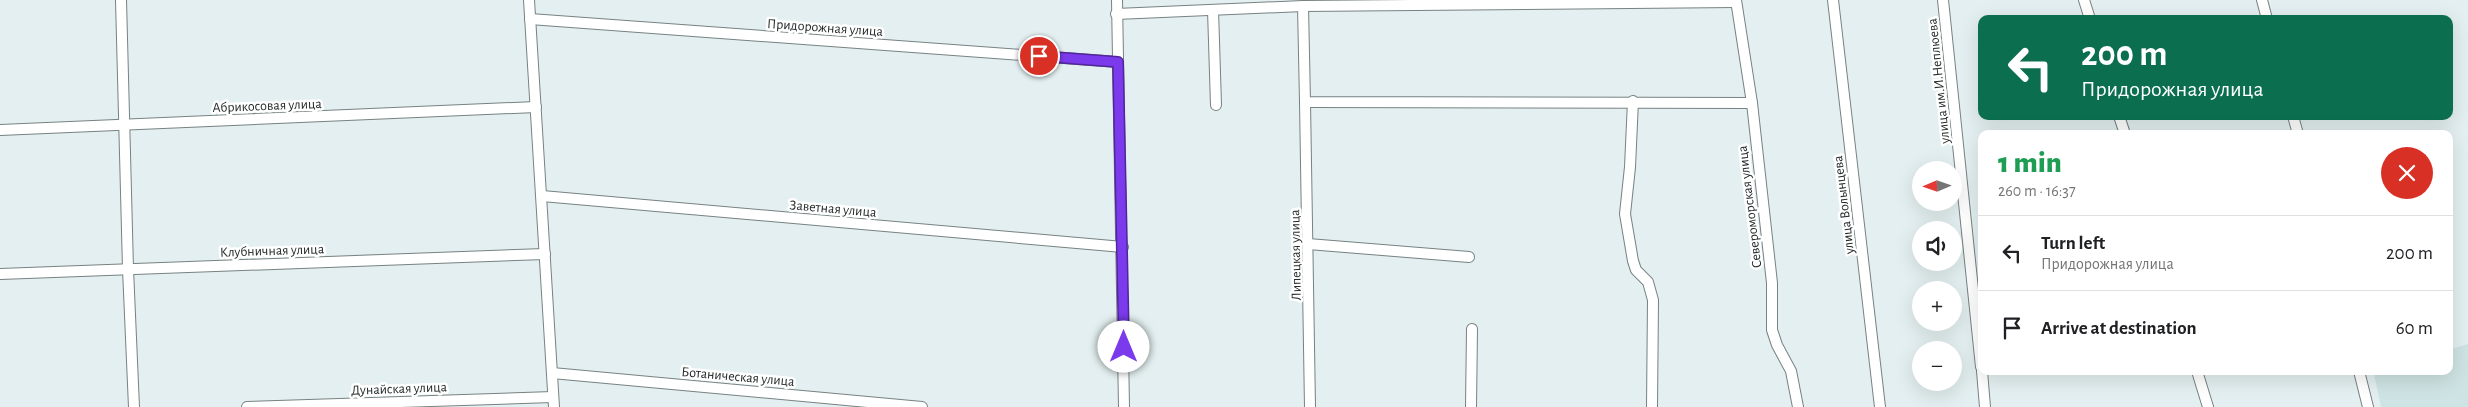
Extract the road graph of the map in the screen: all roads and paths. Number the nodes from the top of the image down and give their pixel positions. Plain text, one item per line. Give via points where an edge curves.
1 (121, 0) edge
2 (529, 0) edge
3 (1117, 0) edge
4 (1833, 0) edge
5 (1943, 0) edge
6 (2084, 0) edge
7 (2262, 0) edge
8 (1736, 1) edge
9 (1302, 6) junction
10 (1213, 10) junction
11 (1116, 14) junction
12 (2089, 15) edge
13 (2266, 15) edge
14 (530, 20) junction
15 (1118, 62) junction
16 (1633, 101) junction
17 (1305, 102) junction
18 (1752, 103) junction
19 (1216, 105) dead end
20 (536, 107) junction
21 (124, 124) junction
22 (0, 130) edge
23 (542, 196) junction
24 (1308, 244) junction
25 (1123, 247) junction
26 (545, 254) junction
27 (1469, 257) dead end
28 (128, 269) junction
29 (0, 274) edge
30 (1472, 329) dead end
31 (1978, 334) edge
32 (552, 373) junction
33 (1982, 375) edge
34 (2198, 375) edge
35 (2360, 375) edge
36 (554, 402) edge
37 (134, 407) edge
38 (246, 407) edge
39 (910, 407) edge
40 (922, 407) edge
41 (1124, 407) edge
42 (1310, 407) edge
43 (1471, 407) edge
44 (1652, 407) edge
45 (1798, 407) edge
46 (1880, 407) edge
47 (1985, 407) edge
48 (2208, 407) edge
49 (2368, 407) edge

1 - 21 street
2 - 14 street
3 - 11 street
4 - 46 street, улица Волынцева
5 - 31 street, улица им.И.Неплюева
6 - 12 street
7 - 13 street
8 - 9 street
8 - 18 street, Североморская улица
9 - 10 street
9 - 17 street, Липецкая улица
10 - 11 street
10 - 19 street
11 - 15 street
14 - 15 street, Придорожная улица
14 - 20 street
15 - 25 street
16 - 17 street
16 - 18 street
16 - 44 street via 1624,214 1636,270 1652,289
17 - 24 street, Липецкая улица
18 - 45 street, Североморская улица via 1772,283 1772,330 1791,371
20 - 21 street, Абрикосовая улица
20 - 23 street
21 - 22 street, Абрикосовая улица
21 - 28 street
23 - 25 street, Заветная улица
23 - 26 street
24 - 27 street
24 - 42 street, Липецкая улица
25 - 41 street
26 - 28 street, Клубничная улица
26 - 32 street
28 - 29 street, Клубничная улица
28 - 37 street
30 - 43 street
32 - 36 street
32 - 39 street, Ботаническая улица
33 - 47 street
34 - 48 street
35 - 49 street
36 - 38 street, Дунайская улица
39 - 40 street, Ботаническая улица

